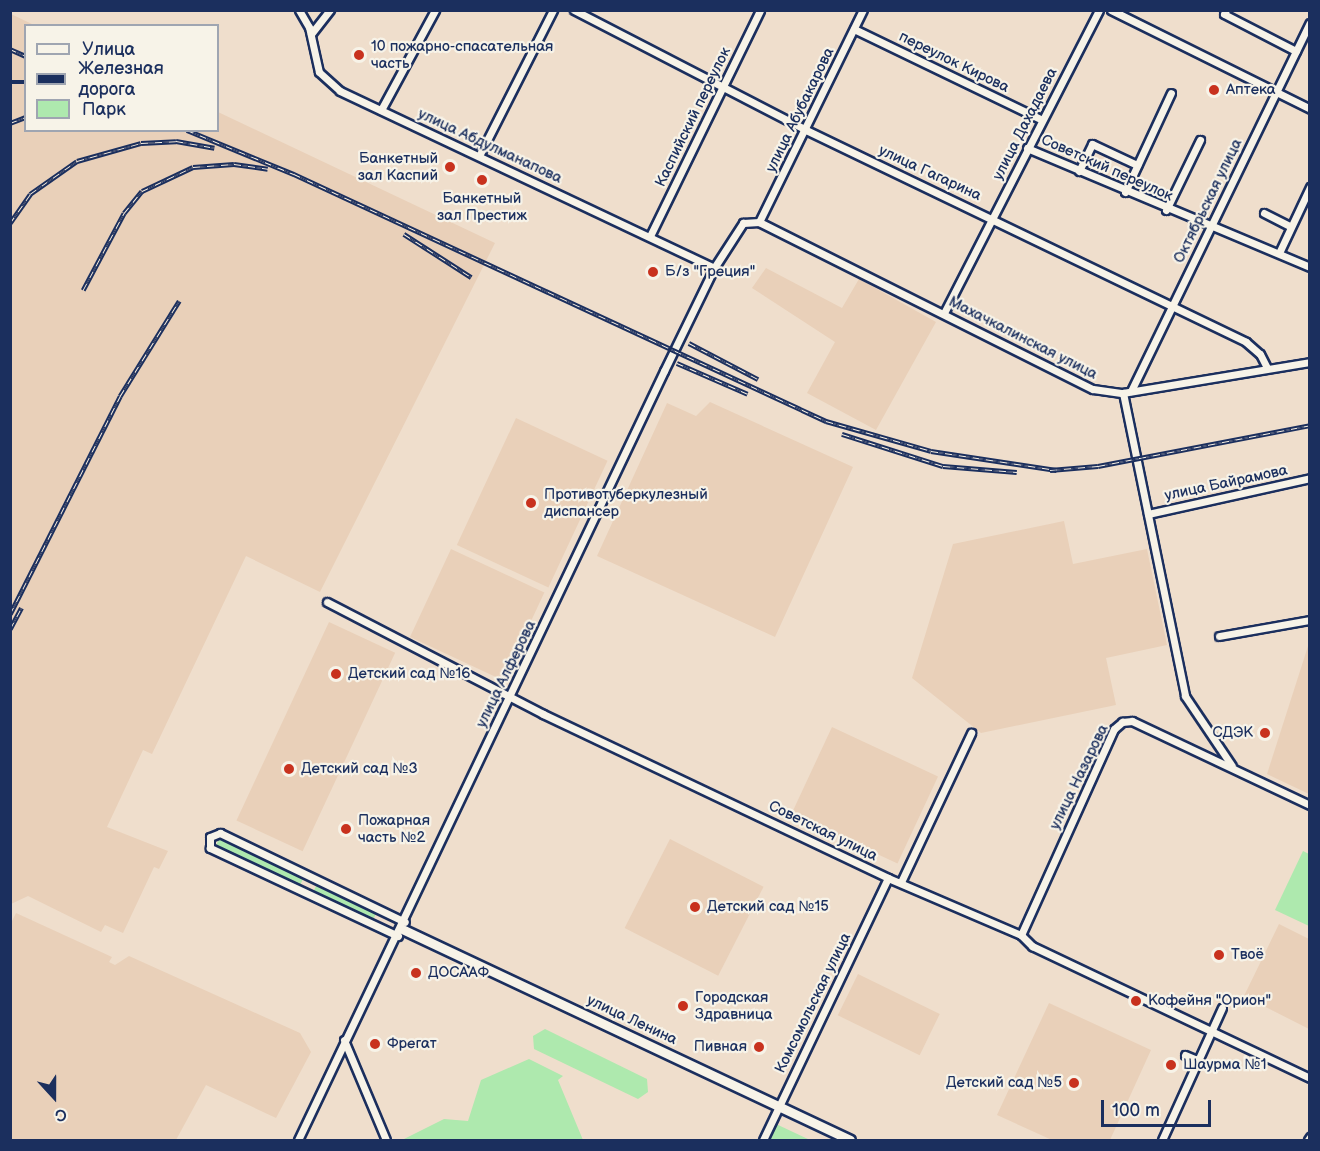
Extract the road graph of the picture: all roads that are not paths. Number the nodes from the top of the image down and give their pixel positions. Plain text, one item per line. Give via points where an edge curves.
1 (299, 10) edge
2 (330, 10) edge
3 (435, 10) edge
4 (553, 10) edge
5 (574, 10) edge
6 (760, 10) edge
7 (863, 10) edge
8 (1099, 10) edge
9 (1112, 10) edge
10 (1226, 10) edge
11 (1310, 23) edge
12 (854, 29) junction
13 (311, 34) junction
14 (1296, 51) junction
15 (723, 86) junction
16 (1276, 92) junction
17 (1171, 93) dead end
18 (1310, 109) edge
19 (381, 110) junction
20 (1042, 120) junction
21 (806, 130) junction
22 (1200, 140) dead end
23 (1027, 148) junction
24 (479, 156) junction
25 (1137, 165) junction
26 (1079, 171) junction
27 (1310, 187) edge
28 (1125, 192) junction
29 (1166, 210) junction
30 (1264, 213) dead end
31 (993, 217) junction
32 (759, 222) junction
33 (1213, 222) junction
34 (1290, 226) junction
35 (650, 236) junction
36 (1279, 253) junction
37 (1310, 267) edge
38 (714, 268) junction
39 (1172, 307) junction
40 (944, 314) junction
41 (1310, 362) edge
42 (1267, 368) junction
43 (1127, 392) junction
44 (1310, 478) edge
45 (1148, 514) junction
46 (327, 602) dead end
47 (1310, 620) edge
48 (1219, 636) dead end
49 (510, 696) junction
50 (971, 733) dead end
51 (1232, 766) junction
52 (1310, 805) edge
53 (888, 878) junction
54 (901, 882) junction
55 (402, 929) junction
56 (1020, 935) junction
57 (1222, 1008) dead end
58 (1211, 1031) junction
59 (344, 1040) junction
60 (1185, 1055) dead end
61 (1197, 1060) junction
62 (1310, 1078) edge
63 (779, 1107) junction
64 (298, 1140) edge
65 (386, 1140) edge
66 (763, 1140) edge
67 (850, 1140) edge
68 (1162, 1140) edge

1 - 13 street, улица Абдулманапова
2 - 13 street
3 - 19 street
4 - 24 street
5 - 15 street, улица Гагарина
6 - 15 street, Каспийский переулок
7 - 12 street, улица Абубакарова
8 - 20 street, улица Дахадаева
9 - 16 street
10 - 14 street via 1224,14
11 - 14 street, Октябрьская улица
12 - 20 street, переулок Кирова
12 - 21 street, улица Абубакарова
13 - 19 street, улица Абдулманапова via 319,72 340,92
14 - 16 street, Октябрьская улица
15 - 21 street, улица Гагарина
15 - 35 street, Каспийский переулок
16 - 18 street
16 - 33 street, Октябрьская улица
17 - 25 street
19 - 24 street, улица Абдулманапова
20 - 23 street, улица Дахадаева
21 - 31 street, улица Гагарина
21 - 32 street, улица Абубакарова
22 - 29 street
23 - 26 street, Советский переулок
23 - 31 street, улица Дахадаева
24 - 35 street, улица Абдулманапова
25 - 26 street via 1092,144
25 - 28 street
26 - 28 street, Советский переулок
27 - 34 street
28 - 29 street, Советский переулок
29 - 33 street, Советский переулок
30 - 34 street
31 - 39 street, улица Гагарина
31 - 40 street, улица Дахадаева
32 - 38 street, улица Алферова via 743,223
32 - 40 street, Махачкалинская улица
33 - 36 street, Советский переулок
33 - 39 street, Октябрьская улица
34 - 36 street
35 - 38 street, улица Абдулманапова
36 - 37 street, Советский переулок
38 - 49 street, улица Алферова
39 - 42 street, улица Гагарина via 1252,346
39 - 43 street, Октябрьская улица
40 - 43 street, Махачкалинская улица via 1093,389
41 - 42 street, Махачкалинская улица
42 - 43 street, Махачкалинская улица
43 - 45 street
44 - 45 street, улица Байрамова
45 - 51 street via 1185,696
46 - 49 street, Советская улица
47 - 48 street
49 - 53 street, Советская улица
49 - 55 street, улица Алферова
50 - 54 street
51 - 52 street, улица Назарова
51 - 56 street, улица Назарова via 1132,721 1122,722 1114,729
53 - 54 street, Советская улица
53 - 63 street, Комсомольская улица
54 - 56 street, Советская улица
55 - 55 street, улица Ленина via 220,833 210,837 210,848
55 - 59 street, улица Алферова
55 - 63 street, улица Ленина
56 - 58 street, Советская улица via 1032,946
57 - 58 street
58 - 61 street
58 - 62 street, Советская улица
59 - 64 street, улица Алферова
59 - 65 street
60 - 61 street
61 - 68 street
63 - 66 street, Комсомольская улица
63 - 67 street, улица Ленина

